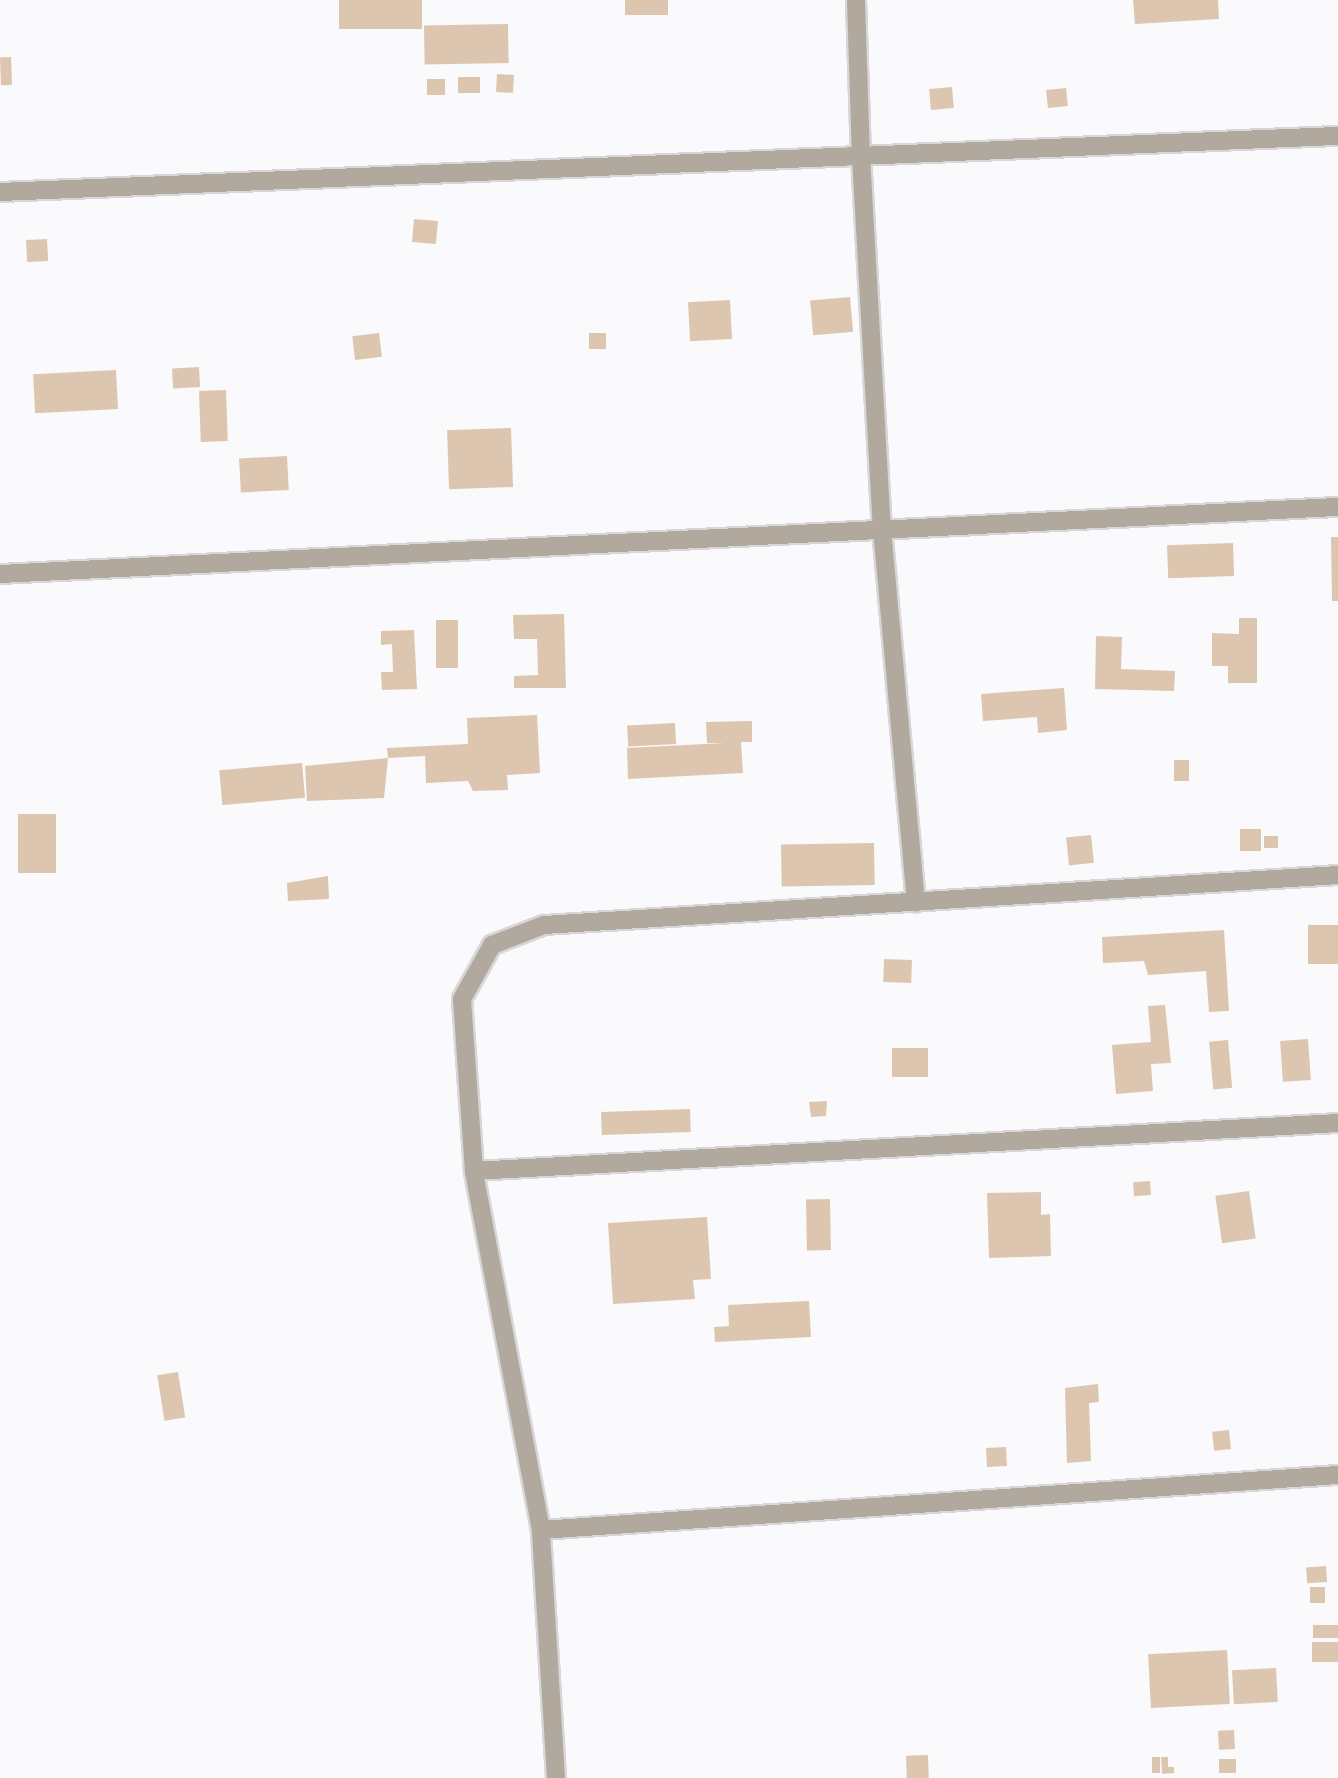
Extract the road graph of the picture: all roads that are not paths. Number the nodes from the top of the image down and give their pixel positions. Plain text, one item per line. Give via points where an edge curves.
1 (856, 0) edge
2 (1338, 136) edge
3 (861, 156) junction
4 (0, 192) edge
5 (1338, 507) edge
6 (882, 529) junction
7 (0, 574) edge
8 (1338, 875) edge
9 (916, 902) junction
10 (1338, 1123) edge
11 (474, 1171) junction
12 (1338, 1475) edge
13 (541, 1530) junction
14 (556, 1778) edge

1 - 3 street
2 - 3 street
3 - 4 street
3 - 6 street
5 - 6 street
6 - 7 street
6 - 9 street
8 - 9 street
9 - 11 street via 544,925 492,945 462,999
10 - 11 street
11 - 13 street
12 - 13 street
13 - 14 street

